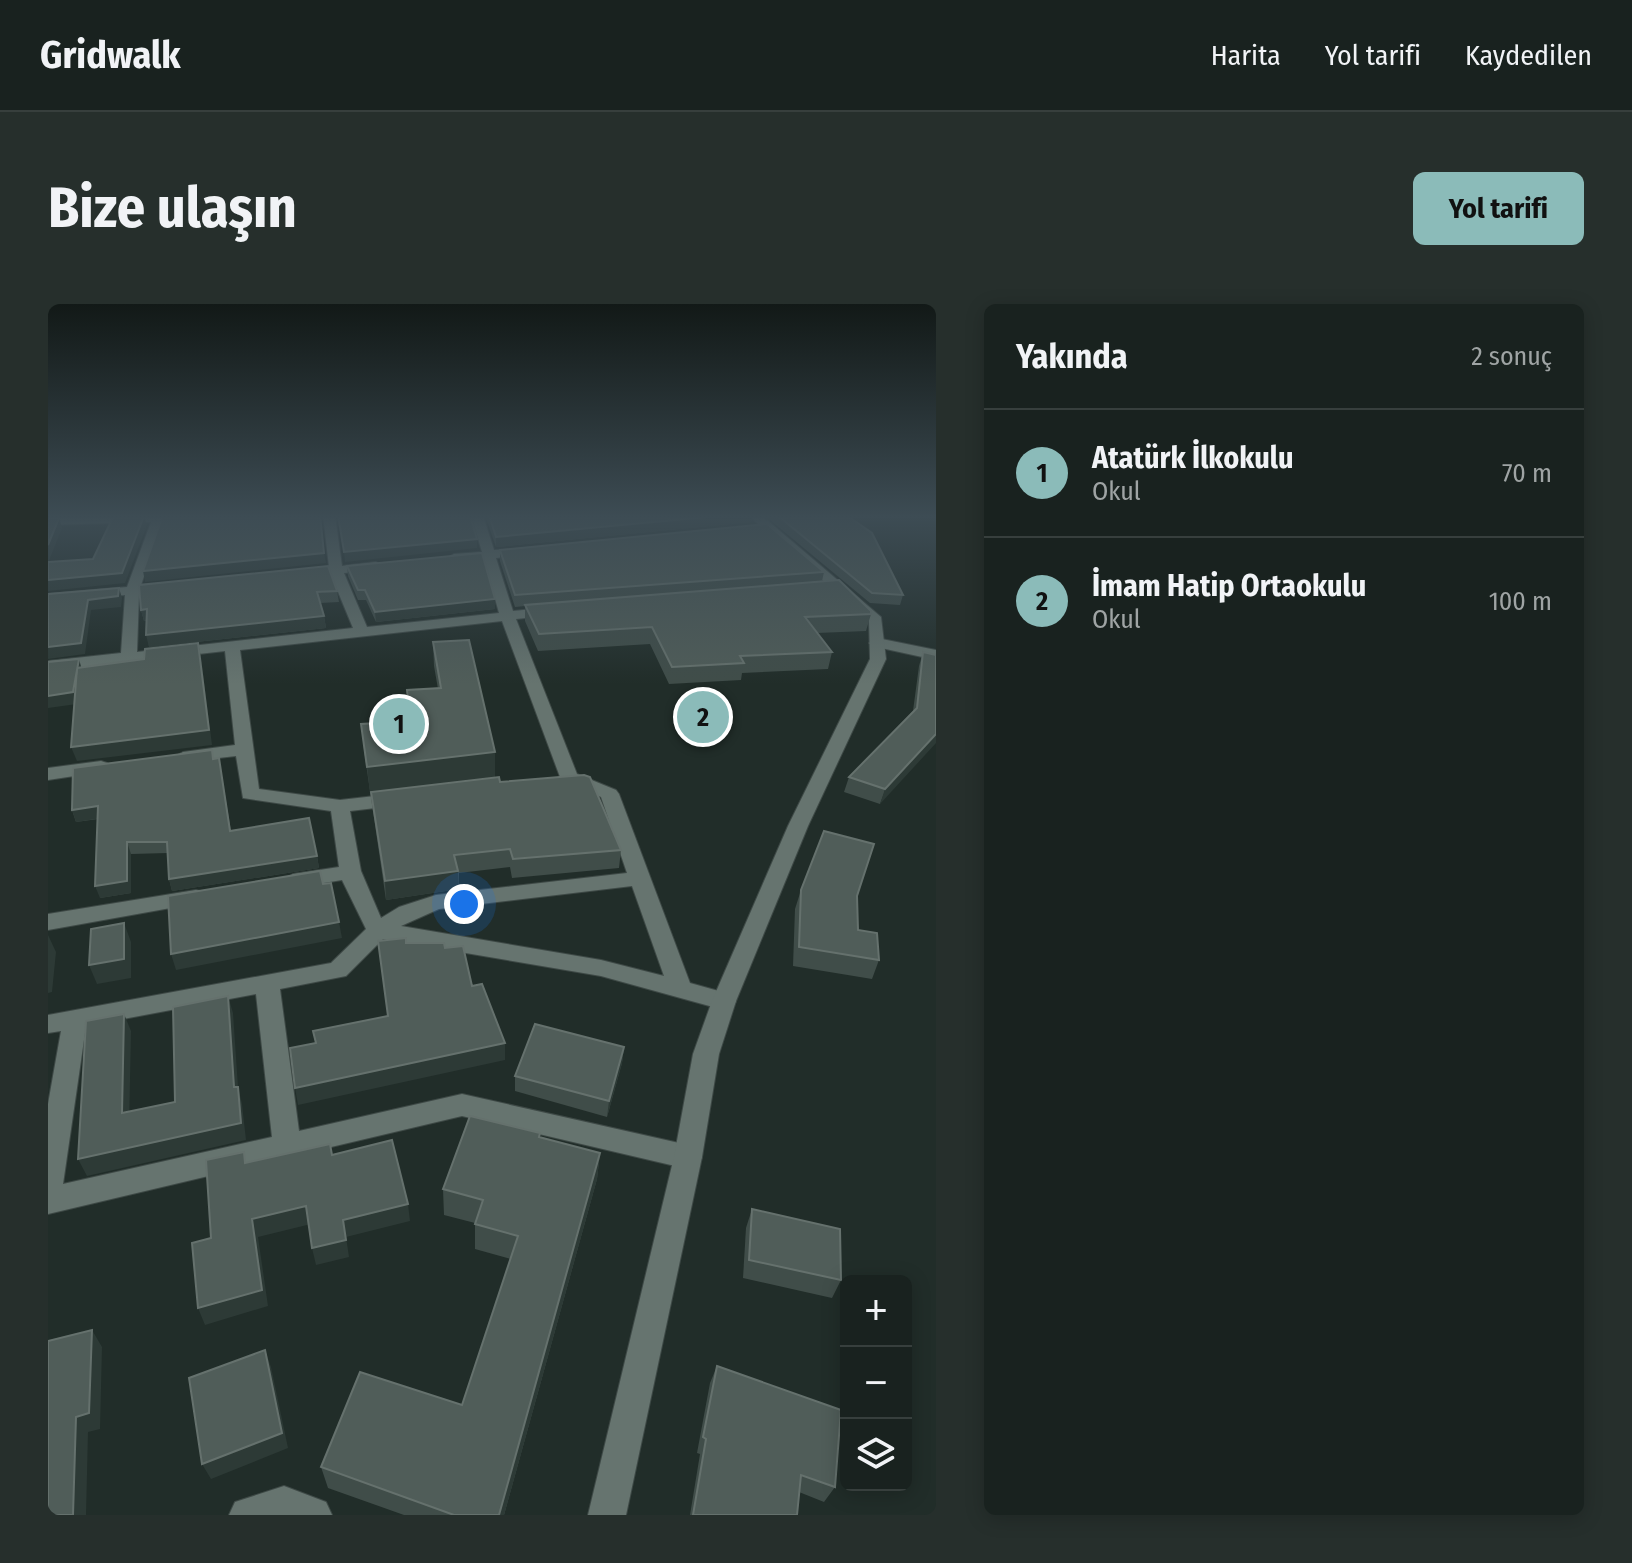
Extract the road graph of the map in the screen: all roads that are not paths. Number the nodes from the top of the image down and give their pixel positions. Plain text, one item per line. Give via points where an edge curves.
1 (139, 572) edge
2 (322, 572) edge
3 (337, 572) edge
4 (493, 572) edge
5 (812, 572) edge
6 (289, 575) edge
7 (179, 586) edge
8 (132, 591) junction
9 (48, 598) edge
10 (570, 609) edge
11 (507, 615) junction
12 (361, 631) junction
13 (877, 643) junction
14 (232, 646) junction
15 (936, 655) edge
16 (129, 657) junction
17 (48, 666) edge
18 (245, 749) junction
19 (169, 759) edge
20 (124, 765) edge
21 (48, 774) edge
22 (416, 797) edge
23 (340, 806) junction
24 (347, 873) junction
25 (641, 878) junction
26 (269, 885) edge
27 (221, 893) edge
28 (48, 922) edge
29 (378, 930) junction
30 (267, 983) junction
31 (680, 988) junction
32 (724, 1001) junction
33 (61, 1022) edge
34 (287, 1146) junction
35 (688, 1157) junction
36 (48, 1189) edge
37 (48, 1201) edge
38 (248, 1515) edge
39 (313, 1515) edge
40 (607, 1515) edge

1 - 8 street
2 - 6 street
3 - 12 street
4 - 11 street
5 - 13 street via 876,620
7 - 8 street
8 - 9 street
8 - 16 street
10 - 11 street
11 - 12 street
11 - 25 street via 561,778 609,794
12 - 14 street
13 - 15 street
13 - 32 street via 878,659 798,826
14 - 16 street
14 - 18 street
16 - 17 street
18 - 19 street
18 - 23 street via 250,794
20 - 21 street
22 - 23 street
23 - 24 street
24 - 26 street
24 - 29 street
25 - 29 street via 436,902
25 - 31 street
27 - 28 street
29 - 30 street via 338,970
29 - 31 street via 601,968
30 - 33 street
30 - 34 street
31 - 32 street
32 - 35 street via 706,1054
33 - 36 street
34 - 35 street via 462,1105
34 - 37 street
35 - 40 street
38 - 39 street via 284,1505

